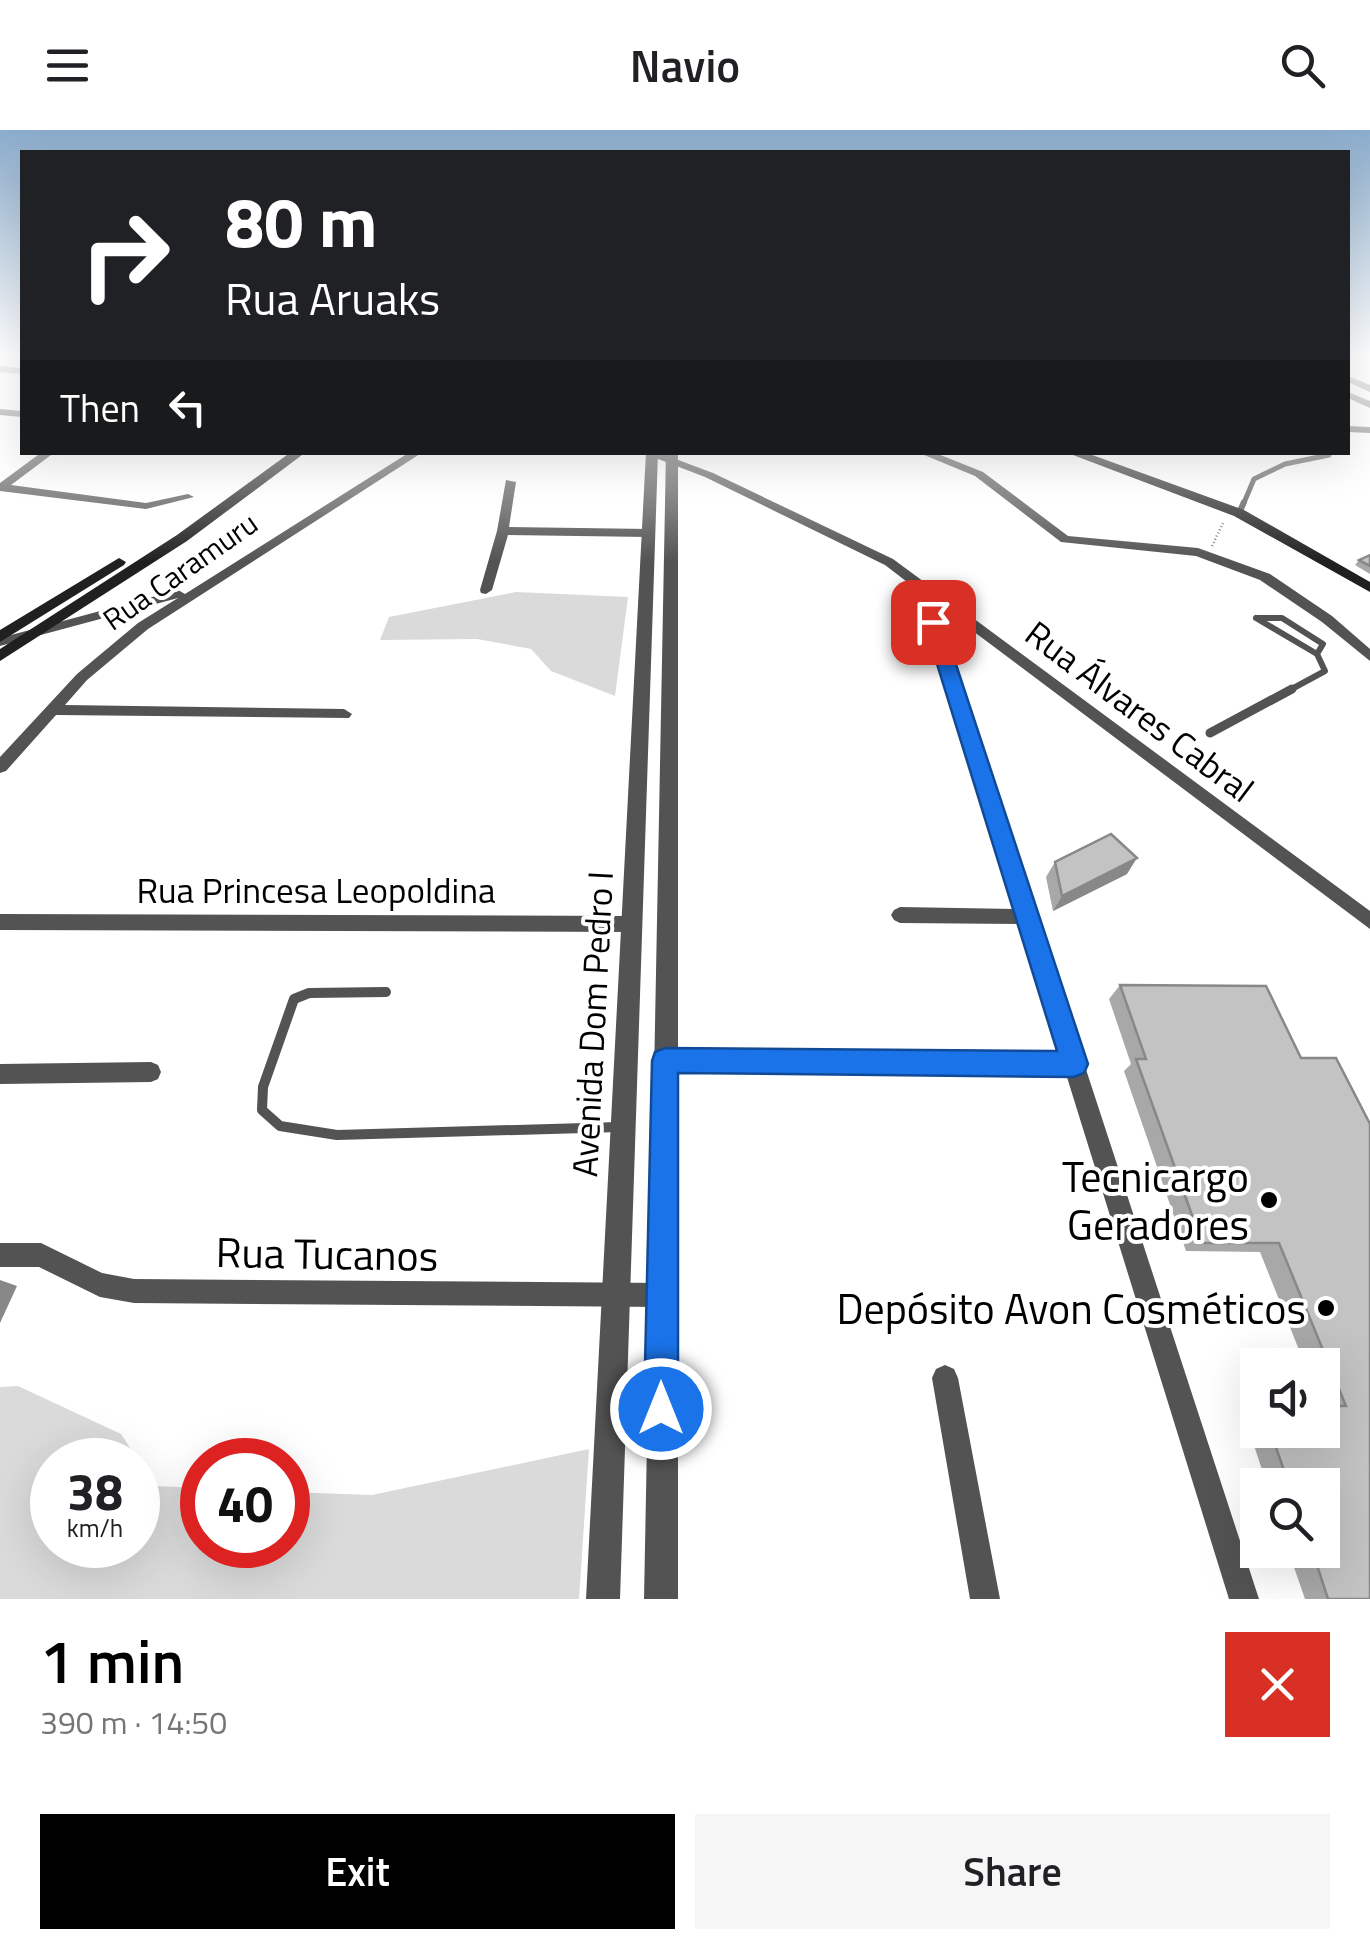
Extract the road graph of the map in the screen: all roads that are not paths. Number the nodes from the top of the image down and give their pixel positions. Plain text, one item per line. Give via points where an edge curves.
1 (46, 455) edge
2 (279, 455) edge
3 (296, 455) edge
4 (413, 455) edge
5 (659, 455) edge
6 (659, 455) edge
7 (661, 455) edge
8 (930, 455) edge
9 (1078, 455) edge
10 (1329, 455) dead end
11 (0, 465) edge
12 (28, 468) junction
13 (510, 482) dead end
14 (1, 487) edge
15 (188, 496) dead end
16 (1233, 511) junction
17 (503, 531) junction
18 (649, 533) junction
19 (922, 584) junction
20 (1370, 588) edge
21 (486, 590) dead end
22 (192, 591) junction
23 (34, 632) junction
24 (0, 640) edge
25 (1317, 654) junction
26 (0, 656) edge
27 (1370, 657) edge
28 (49, 710) junction
29 (344, 714) dead end
30 (1210, 733) dead end
31 (0, 767) edge
32 (638, 778) junction
33 (668, 778) junction
34 (900, 915) dead end
35 (1027, 917) junction
36 (1370, 921) edge
37 (0, 922) edge
38 (631, 924) junction
39 (386, 992) dead end
40 (665, 1061) junction
41 (1074, 1064) junction
42 (150, 1072) dead end
43 (0, 1074) edge
44 (622, 1127) junction
45 (0, 1255) edge
46 (662, 1295) junction
47 (614, 1296) junction
48 (945, 1378) dead end
49 (603, 1599) edge
50 (660, 1599) edge
51 (985, 1599) edge
52 (1244, 1599) edge

1 - 12 street
2 - 24 main road
3 - 23 main road
4 - 22 street, Rua Caramuru
5 - 18 street, Avenida Dom Pedro I
6 - 33 street, Avenida Dom Pedro I
7 - 19 street, Rua Álvares Cabral via 847,540
8 - 27 street via 979,474 1065,539 1208,554 1294,594
9 - 16 main road
10 - 16 lane via 1254,479
11 - 12 street
12 - 14 street
13 - 17 street
14 - 15 street via 146,506
16 - 20 main road
17 - 18 street
17 - 21 street
18 - 32 street, Avenida Dom Pedro I
19 - 35 street
19 - 36 street, Rua Álvares Cabral
22 - 23 street
22 - 28 street, Rua Caramuru via 112,651
23 - 24 street
23 - 26 main road
25 - 25 lane via 1286,636 1256,618 1282,618 1323,644
25 - 30 lane via 1325,671
28 - 29 street
28 - 31 street, Rua Caramuru
32 - 33 street
32 - 38 street, Avenida Dom Pedro I
33 - 40 street, Avenida Dom Pedro I
34 - 35 street
35 - 41 street
37 - 38 street, Rua Princesa Leopoldina
38 - 44 street, Avenida Dom Pedro I
39 - 44 lane via 294,999 262,1110 280,1126 336,1135
40 - 41 street
40 - 46 street, Avenida Dom Pedro I
41 - 52 street
42 - 43 street
44 - 47 street, Avenida Dom Pedro I
45 - 47 street, Rua Tucanos via 41,1256 100,1285 134,1291
46 - 47 street, Rua Tucanos
46 - 50 street, Avenida Dom Pedro I
47 - 49 street, Avenida Dom Pedro I
48 - 51 street

